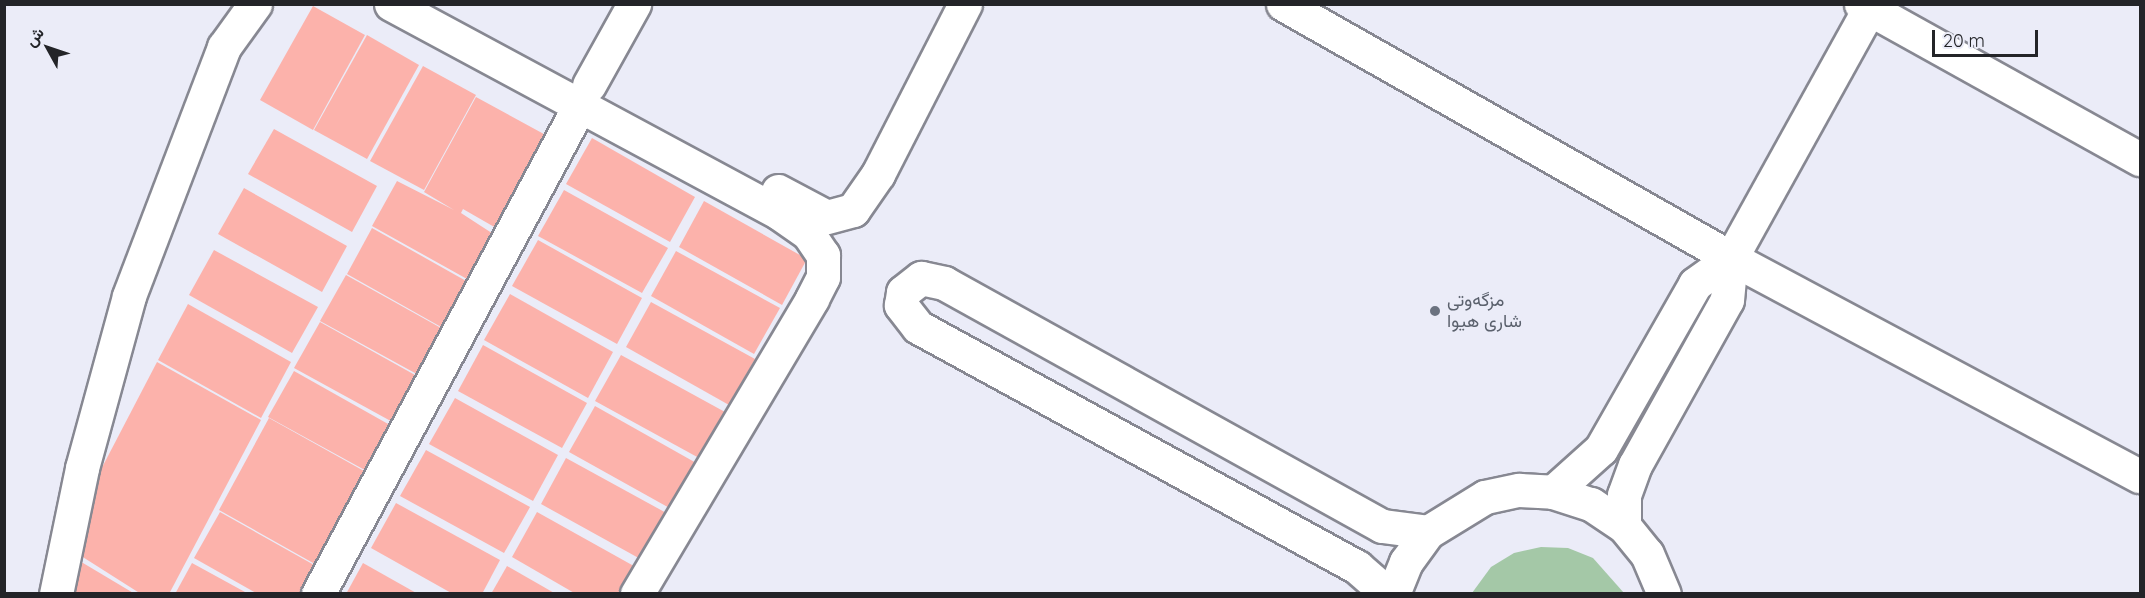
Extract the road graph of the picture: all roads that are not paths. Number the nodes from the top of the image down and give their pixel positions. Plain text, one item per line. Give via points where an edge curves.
1 (255, 4) edge
2 (391, 4) edge
3 (438, 4) edge
4 (634, 4) edge
5 (965, 4) edge
6 (1283, 4) edge
7 (1868, 6) edge
8 (585, 95) junction
9 (2140, 159) edge
10 (1731, 258) junction
11 (2140, 476) edge
12 (1553, 492) junction
13 (1382, 526) junction
14 (1624, 526) junction
15 (1428, 532) junction
16 (1357, 567) junction
17 (56, 594) edge
18 (318, 594) edge
19 (637, 594) edge
20 (1388, 594) edge
21 (1393, 594) edge
22 (1664, 594) edge

1 - 17 street via 224,47 129,296 82,468
2 - 8 street
3 - 8 street
4 - 8 street
5 - 8 street via 878,174 853,210 828,216
6 - 10 street
7 - 9 street
7 - 10 street
8 - 18 street
8 - 19 street via 779,213 808,233 823,255 823,277 812,299
10 - 11 street
10 - 12 street via 1695,284 1601,449
10 - 14 street via 1727,300 1635,465 1624,495
12 - 14 street via 1591,504
12 - 15 street via 1485,497
13 - 15 street
13 - 16 street via 1389,539 1384,555 1372,566
13 - 16 street via 944,282 921,278 903,292 901,305 918,327
14 - 22 street via 1647,554
15 - 21 street via 1406,562
16 - 20 street

